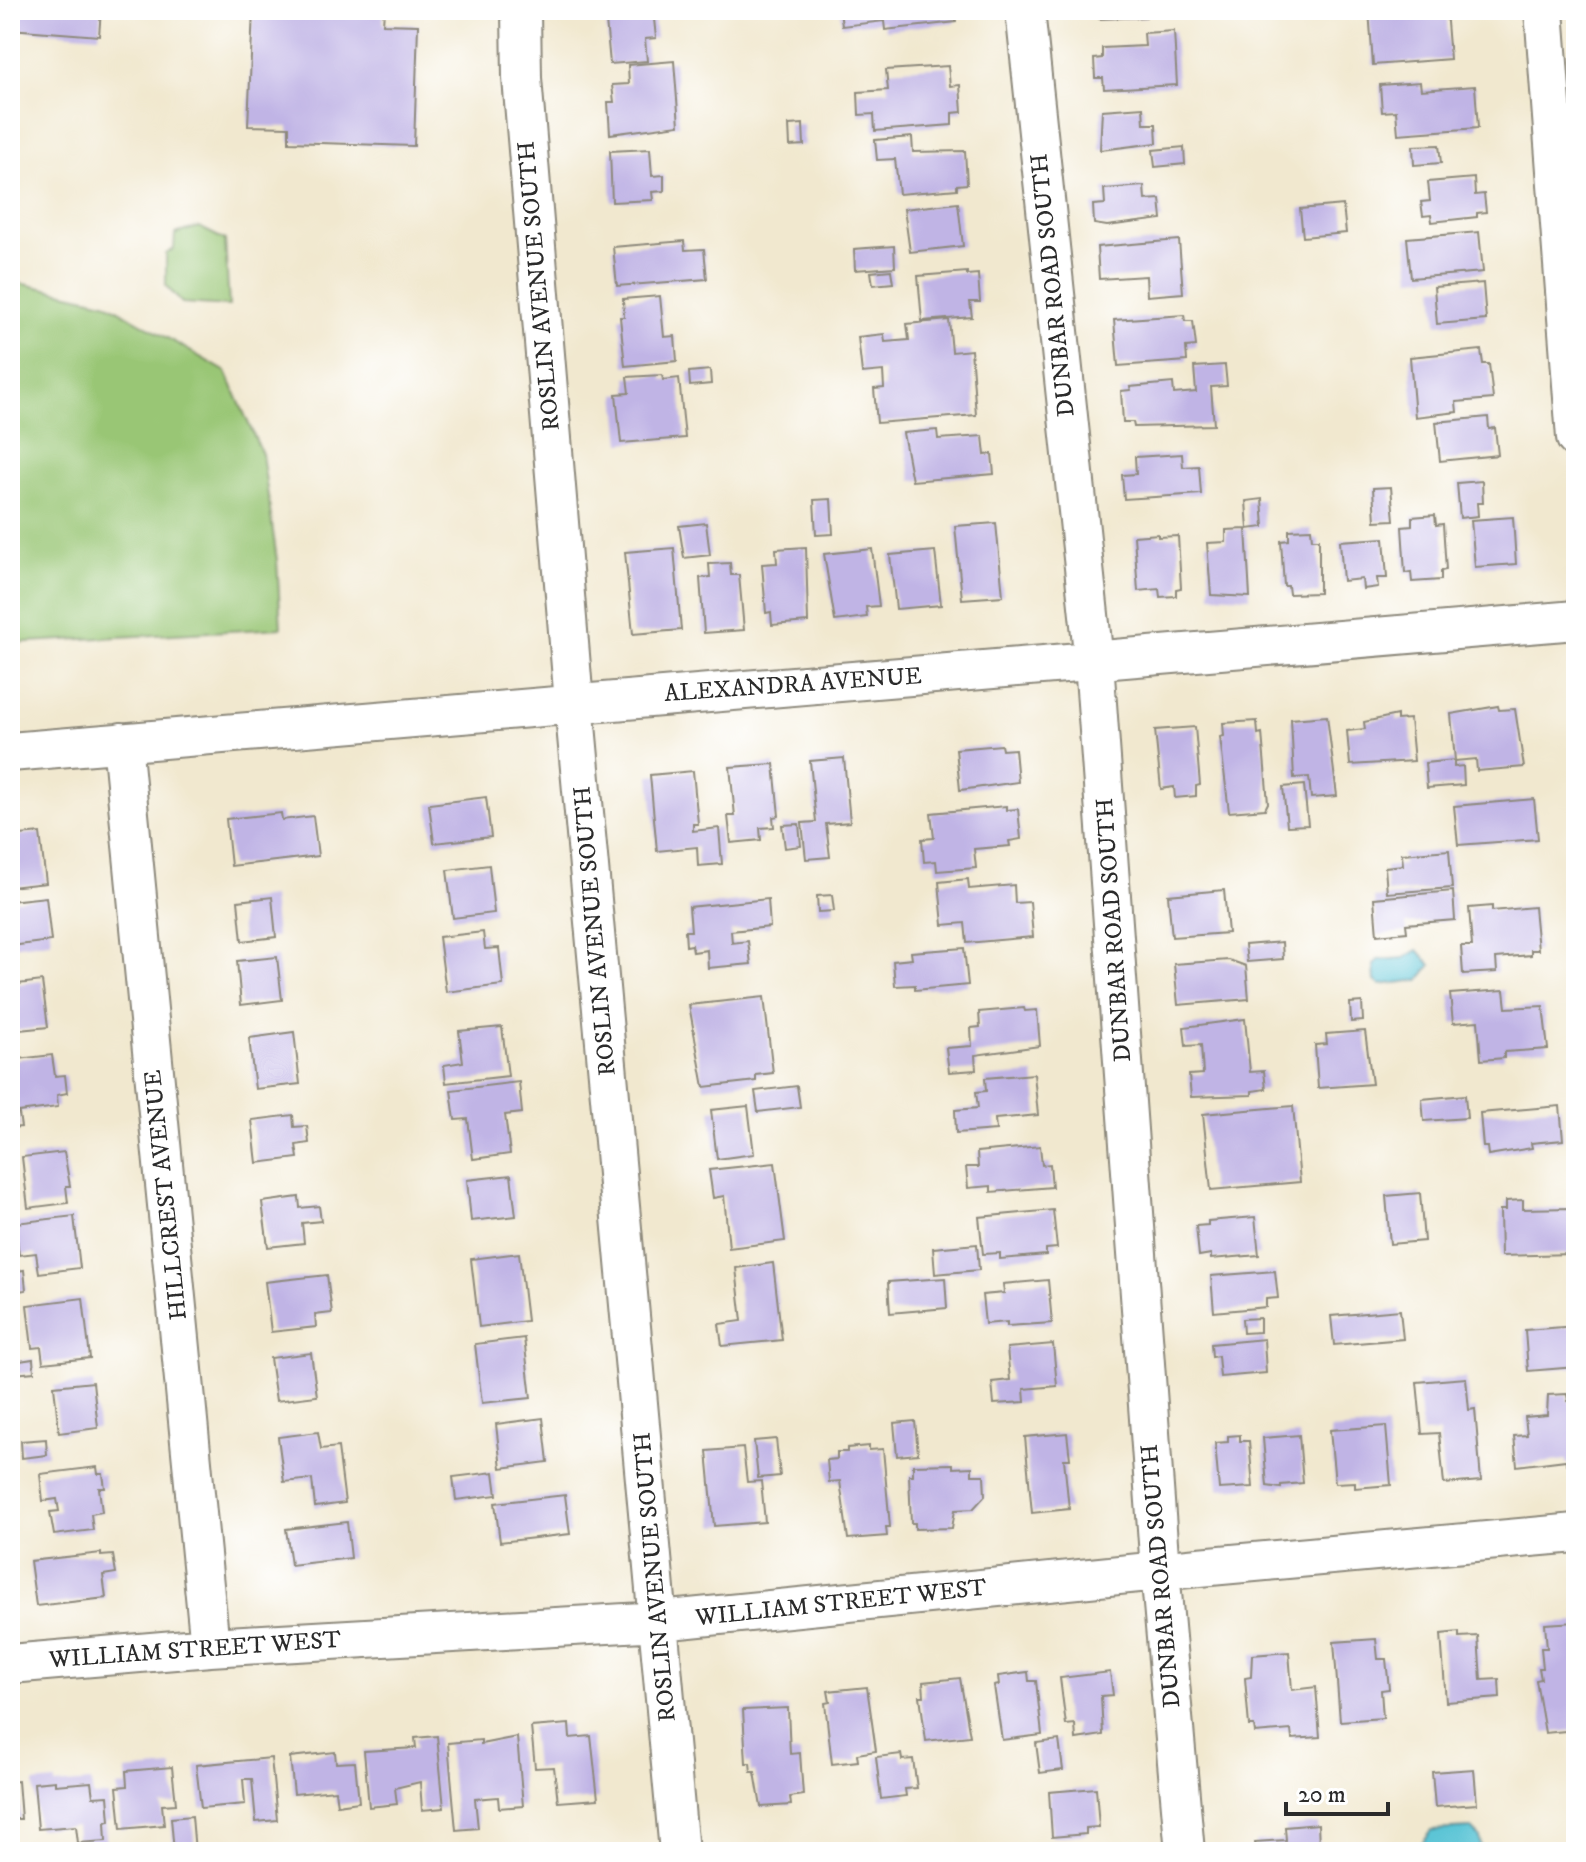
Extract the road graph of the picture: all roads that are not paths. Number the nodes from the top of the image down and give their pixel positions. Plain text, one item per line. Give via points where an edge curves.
1 (521, 10) edge
2 (1025, 10) edge
3 (1544, 10) edge
4 (1576, 438) edge
5 (1576, 620) edge
6 (1094, 662) junction
7 (574, 703) junction
8 (122, 742) junction
9 (10, 752) edge
10 (1576, 1533) edge
11 (1160, 1570) junction
12 (660, 1621) junction
13 (210, 1647) junction
14 (10, 1664) edge
15 (679, 1852) edge
16 (1185, 1852) edge

1 - 7 street, ROSLIN AVENUE SOUTH via 522,78
2 - 6 street, DUNBAR ROAD SOUTH
3 - 4 street
5 - 6 street, ALEXANDRA AVENUE
6 - 7 street, ALEXANDRA AVENUE
6 - 11 street, DUNBAR ROAD SOUTH
7 - 8 street, ALEXANDRA AVENUE
7 - 12 street, ROSLIN AVENUE SOUTH
8 - 9 street, ALEXANDRA AVENUE
8 - 13 street, HILLCREST AVENUE
10 - 11 street, WILLIAM STREET WEST
11 - 12 street, WILLIAM STREET WEST
11 - 16 street, DUNBAR ROAD SOUTH
12 - 13 street, WILLIAM STREET WEST
12 - 15 street, ROSLIN AVENUE SOUTH
13 - 14 street, WILLIAM STREET WEST

